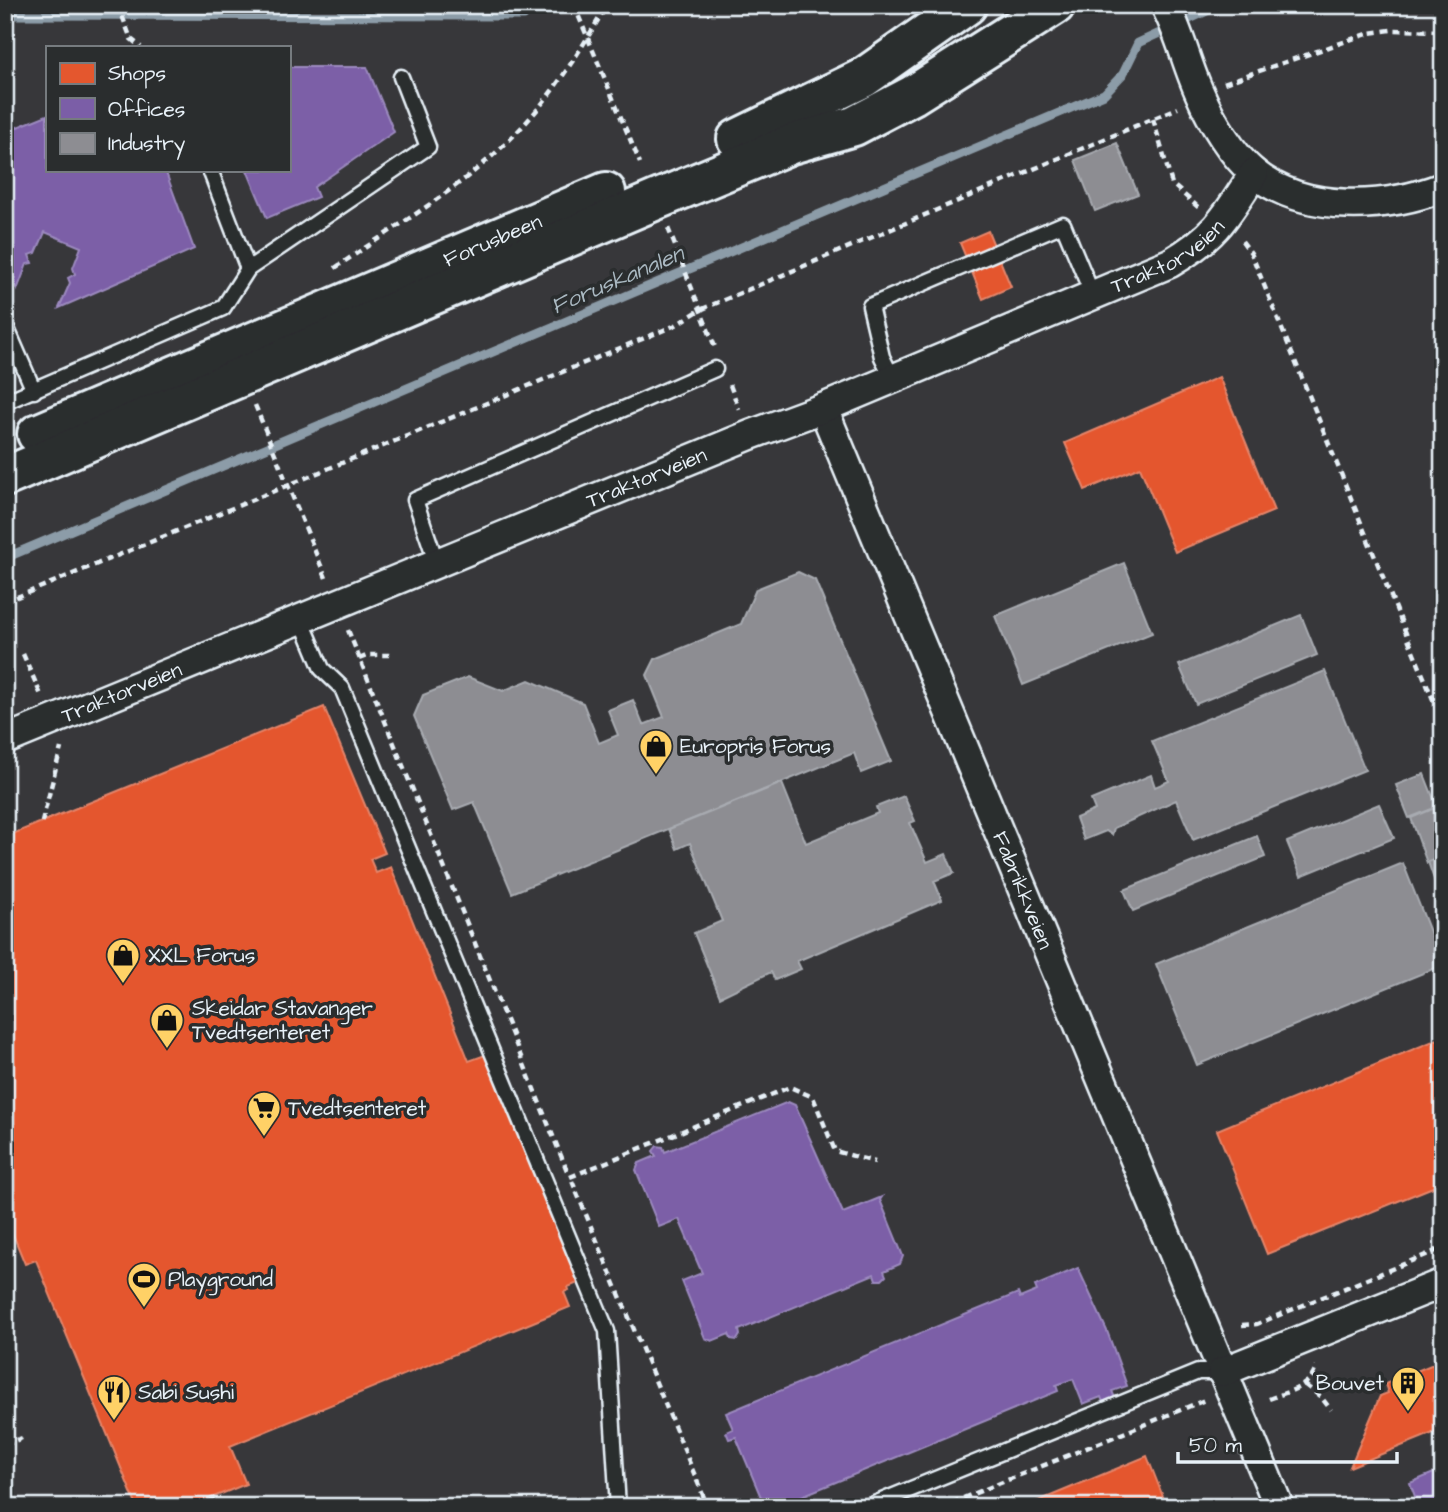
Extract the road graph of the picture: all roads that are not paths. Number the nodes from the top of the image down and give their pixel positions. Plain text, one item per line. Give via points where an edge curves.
1 (967, 5) edge
2 (1006, 5) edge
3 (1055, 5) edge
4 (1166, 8) edge
5 (401, 77) dead end
6 (791, 144) junction
7 (211, 172) edge
8 (1254, 173) junction
9 (1443, 187) edge
10 (248, 269) junction
11 (1093, 296) junction
12 (5, 324) edge
13 (715, 369) dead end
14 (892, 377) junction
15 (34, 391) junction
16 (5, 402) edge
17 (822, 408) junction
18 (5, 448) edge
19 (5, 477) edge
20 (437, 564) junction
21 (301, 619) junction
22 (5, 740) edge
23 (1443, 1283) edge
24 (1222, 1372) junction
25 (618, 1507) edge
26 (867, 1507) edge
27 (1279, 1507) edge

1 - 18 main road, Forusbeen via 863,78 786,117
2 - 6 main road, Forusbeen via 906,77
3 - 6 main road, Forusbeen via 913,95 854,125
4 - 8 street via 1200,96 1231,147
5 - 10 lane via 428,147
6 - 19 main road, Forusbeen
7 - 10 lane
8 - 9 street via 1302,195 1348,203 1398,201
8 - 11 street, Traktorveien via 1230,212 1201,245
10 - 15 lane via 223,308
11 - 14 street, Traktorveien
11 - 14 lane via 1063,224 870,306 882,357
12 - 15 lane
13 - 20 lane via 415,500
14 - 17 street, Traktorveien
15 - 16 lane
17 - 20 street, Traktorveien
17 - 24 street, Fabrikkveien
20 - 21 street, Traktorveien
21 - 22 street, Traktorveien
21 - 25 lane via 323,669 342,688 607,1331
23 - 24 street
24 - 26 lane via 1198,1372
24 - 27 street, Fabrikkveien

